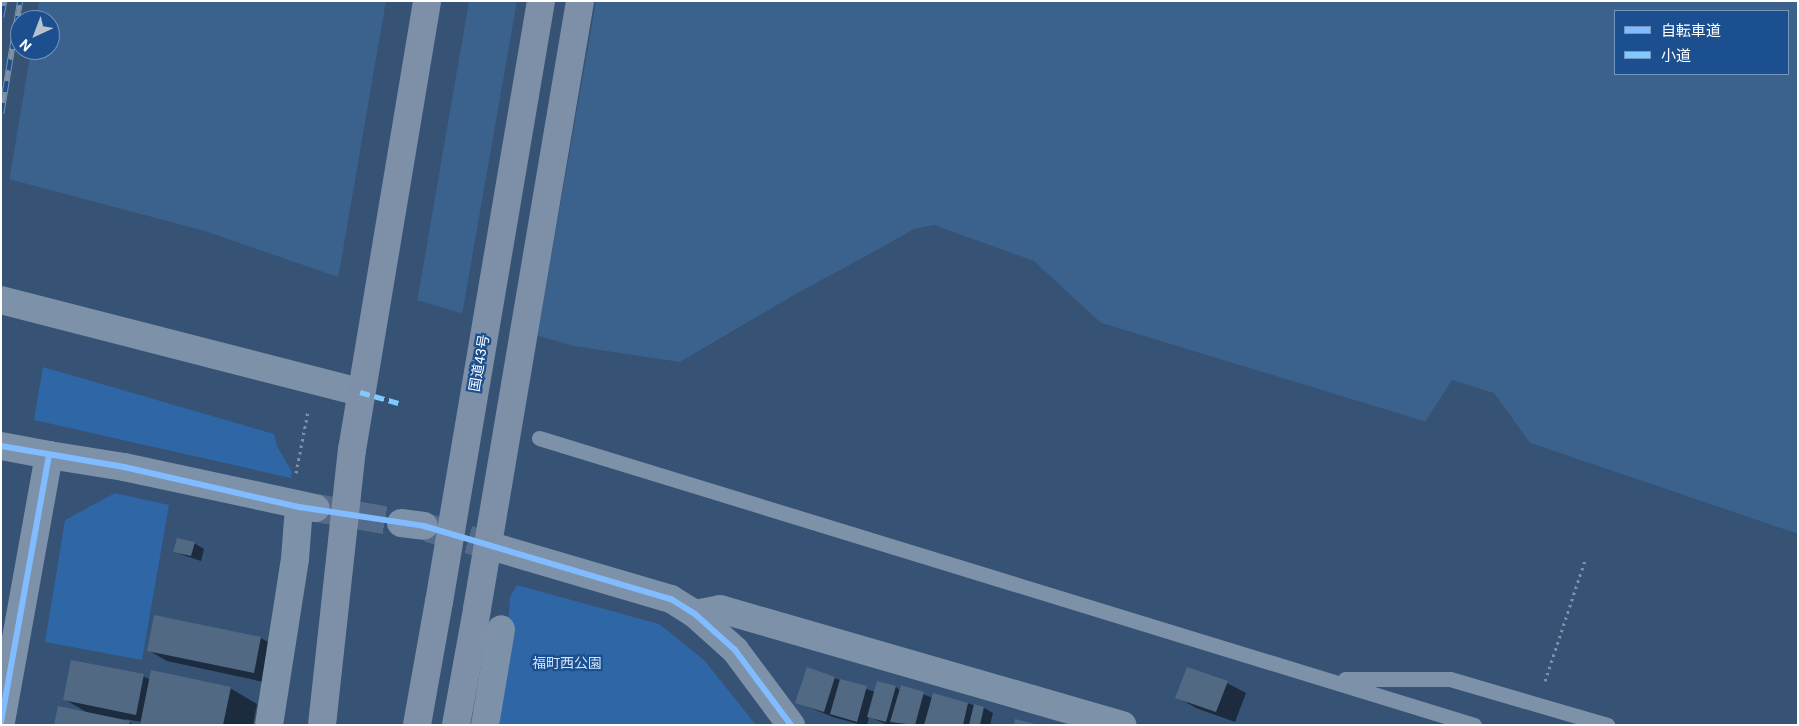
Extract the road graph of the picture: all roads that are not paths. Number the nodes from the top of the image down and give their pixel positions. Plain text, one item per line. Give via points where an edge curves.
1 (428, 1) edge
2 (541, 1) edge
3 (580, 1) edge
4 (1, 300) edge
5 (360, 392) junction
6 (539, 438) dead end
7 (1, 446) edge
8 (49, 455) junction
9 (501, 549) tunnel mouth
10 (695, 614) junction
11 (501, 629) dead end
12 (1332, 679) junction
13 (1, 722) edge
14 (269, 725) edge
15 (322, 725) edge
16 (417, 725) edge
17 (456, 725) edge
18 (485, 725) edge
19 (791, 725) edge
20 (1123, 725) edge
21 (1474, 725) edge
22 (1607, 725) edge

1 - 5 highway
2 - 16 highway, 国道43号, bridge
3 - 17 highway, bridge
4 - 5 street
5 - 15 highway, bridge
6 - 12 lane
7 - 8 street
8 - 13 street
8 - 14 street via 124,467 301,507
9 - 10 street via 671,599
10 - 19 street via 735,650
10 - 20 street via 720,609
11 - 18 street
12 - 21 lane
12 - 22 lane via 1450,679

